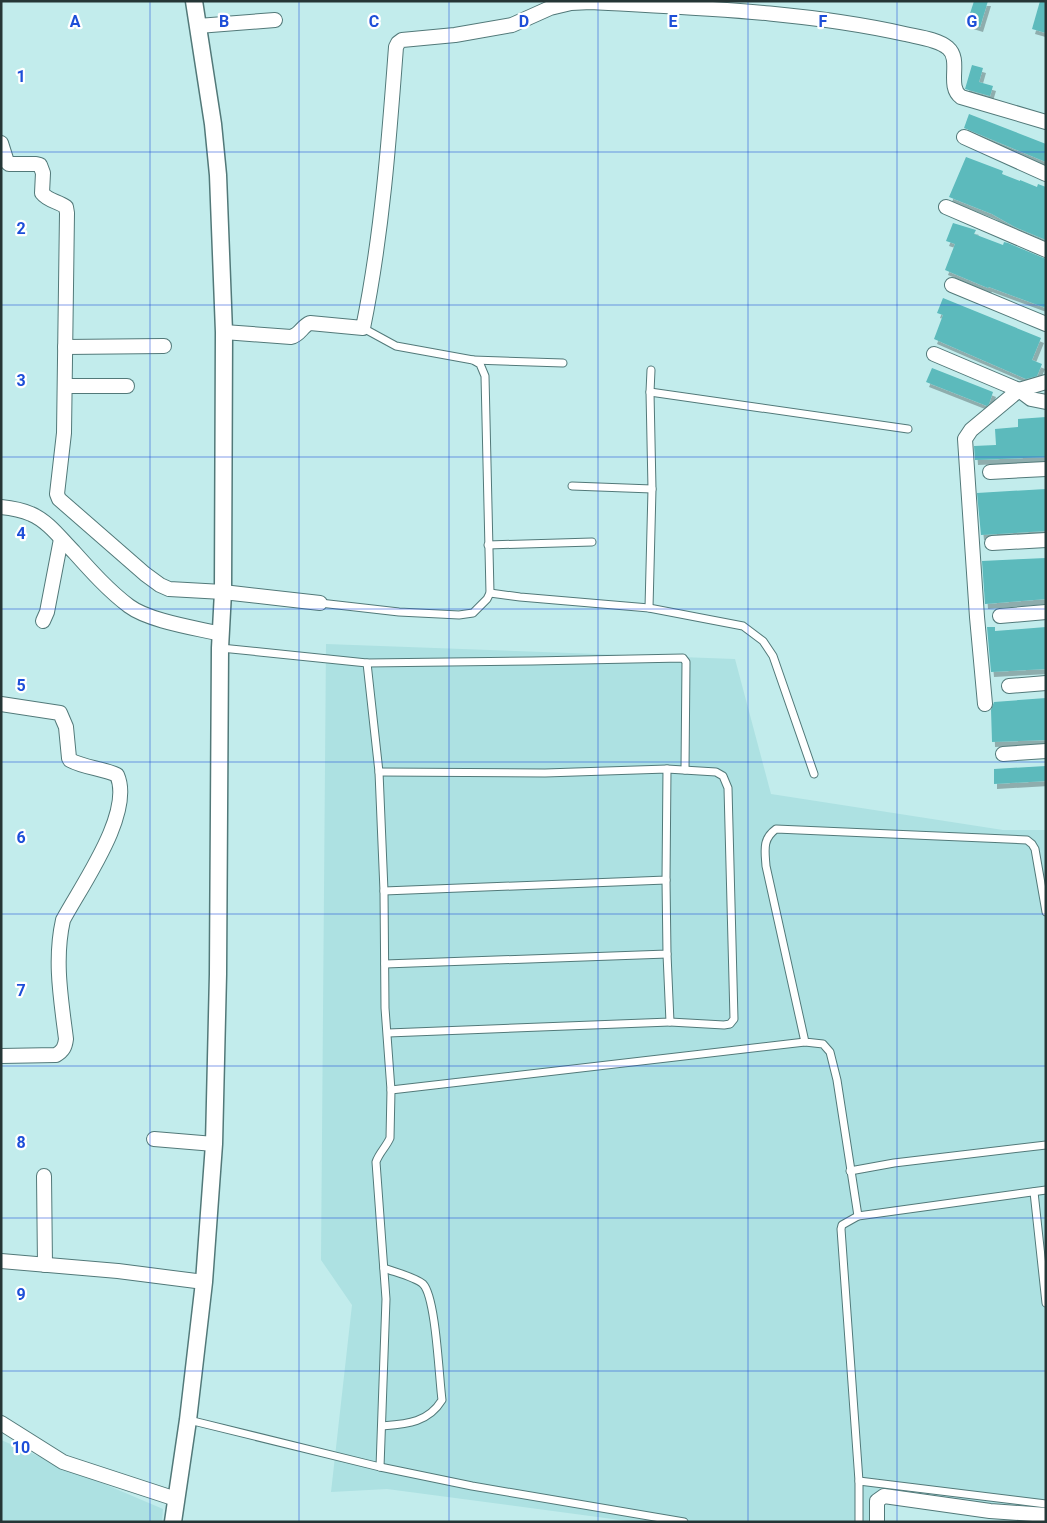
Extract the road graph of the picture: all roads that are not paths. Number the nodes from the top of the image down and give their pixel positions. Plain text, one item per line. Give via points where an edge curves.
1 (194, 1) edge
2 (275, 20) dead end
3 (198, 26) junction
4 (1046, 122) edge
5 (964, 137) dead end
6 (1, 143) edge
7 (1046, 174) edge
8 (946, 207) dead end
9 (1046, 250) edge
10 (952, 285) dead end
11 (1046, 324) edge
12 (363, 328) junction
13 (224, 332) junction
14 (164, 346) dead end
15 (65, 347) junction
16 (934, 354) dead end
17 (473, 360) junction
18 (563, 363) dead end
19 (651, 370) dead end
20 (1046, 382) edge
21 (65, 386) junction
22 (127, 386) dead end
23 (1019, 390) junction
24 (650, 392) junction
25 (1046, 402) edge
26 (908, 429) dead end
27 (1046, 469) edge
28 (990, 472) dead end
29 (572, 486) dead end
30 (652, 489) junction
31 (1, 508) edge
32 (61, 539) junction
33 (1046, 540) edge
34 (592, 542) dead end
35 (992, 543) dead end
36 (488, 545) junction
37 (490, 593) junction
38 (222, 599) junction
39 (320, 603) joint
40 (649, 608) junction
41 (1046, 612) edge
42 (1000, 616) dead end
43 (43, 621) dead end
44 (221, 635) junction
45 (367, 663) junction
46 (1046, 683) edge
47 (1010, 686) dead end
48 (1, 704) edge
49 (985, 704) dead end
50 (1046, 751) edge
51 (1003, 754) dead end
52 (668, 769) junction
53 (685, 770) junction
54 (379, 772) junction
55 (814, 774) dead end
56 (666, 880) junction
57 (384, 891) junction
58 (1046, 912) edge
59 (667, 954) junction
60 (385, 964) junction
61 (670, 1022) junction
62 (388, 1034) junction
63 (806, 1042) junction
64 (1, 1056) edge
65 (391, 1090) junction
66 (154, 1139) dead end
67 (214, 1144) junction
68 (1046, 1145) edge
69 (850, 1171) junction
70 (44, 1176) dead end
71 (1046, 1190) edge
72 (1034, 1192) junction
73 (858, 1216) junction
74 (1, 1261) edge
75 (45, 1264) junction
76 (384, 1268) junction
77 (204, 1282) junction
78 (1046, 1303) edge
79 (188, 1420) junction
80 (1, 1423) edge
81 (382, 1426) junction
82 (380, 1467) junction
83 (859, 1481) junction
84 (176, 1499) junction
85 (1046, 1504) edge
86 (1046, 1515) edge
87 (990, 1517) edge
88 (173, 1522) edge
89 (684, 1522) edge
90 (859, 1522) edge
91 (877, 1522) edge

1 - 3 street
2 - 3 street
3 - 13 street via 218,175
4 - 12 street via 961,98 956,92 953,57 947,47 929,40 760,12 571,3 512,24 455,35 402,40 396,47 388,160
5 - 7 street
6 - 15 street via 9,164 40,165 42,193 66,207
8 - 9 street
10 - 11 street
12 - 13 street via 308,324 291,337
12 - 17 lane via 396,346
13 - 38 street
14 - 15 street
15 - 21 street
16 - 23 street
17 - 18 lane
17 - 36 lane via 480,364 485,376
19 - 24 lane
20 - 23 street
21 - 22 street
21 - 38 street via 59,499 160,585
23 - 25 street via 1031,399
23 - 49 street via 971,430 965,439
24 - 26 lane
24 - 30 lane
27 - 28 street
29 - 30 lane
30 - 40 lane
31 - 32 street via 32,514
32 - 43 street
32 - 44 street via 130,607
33 - 35 street
34 - 36 lane
36 - 37 lane
37 - 39 lane via 478,609 467,615 399,612
37 - 40 lane
38 - 39 street
38 - 44 street
40 - 55 lane via 743,626 764,641 773,656
41 - 42 street
44 - 45 lane
44 - 67 street
45 - 53 lane via 683,658 686,662
45 - 54 lane
46 - 47 street
48 - 64 street via 60,713 66,727 70,760 117,775 121,791 106,845 63,920 58,974 65,1046 56,1055
50 - 51 street
52 - 53 lane
52 - 54 lane via 545,773
52 - 56 lane
53 - 61 lane via 716,772 726,782 734,1019 724,1025
54 - 57 lane
56 - 57 lane
56 - 59 lane
57 - 60 lane
58 - 63 lane via 1035,849 1027,840 776,829 765,842 766,866
59 - 60 lane
59 - 61 lane
60 - 62 lane
61 - 62 lane
62 - 65 lane
63 - 65 lane
63 - 69 lane via 823,1044 830,1052
65 - 76 lane via 390,1138 376,1162
66 - 67 street
67 - 77 street
68 - 69 lane
69 - 73 lane
70 - 75 street
71 - 72 lane
72 - 73 lane
72 - 78 lane
73 - 83 lane via 842,1224 841,1229
74 - 75 street
75 - 77 street
76 - 81 lane
76 - 81 lane via 421,1282 428,1292 442,1400 424,1419
77 - 79 street
79 - 82 lane
79 - 84 street
80 - 84 street via 63,1462
81 - 82 lane
82 - 89 lane
83 - 85 lane
83 - 90 lane
84 - 88 street
86 - 87 street
87 - 91 street via 884,1496 877,1501

